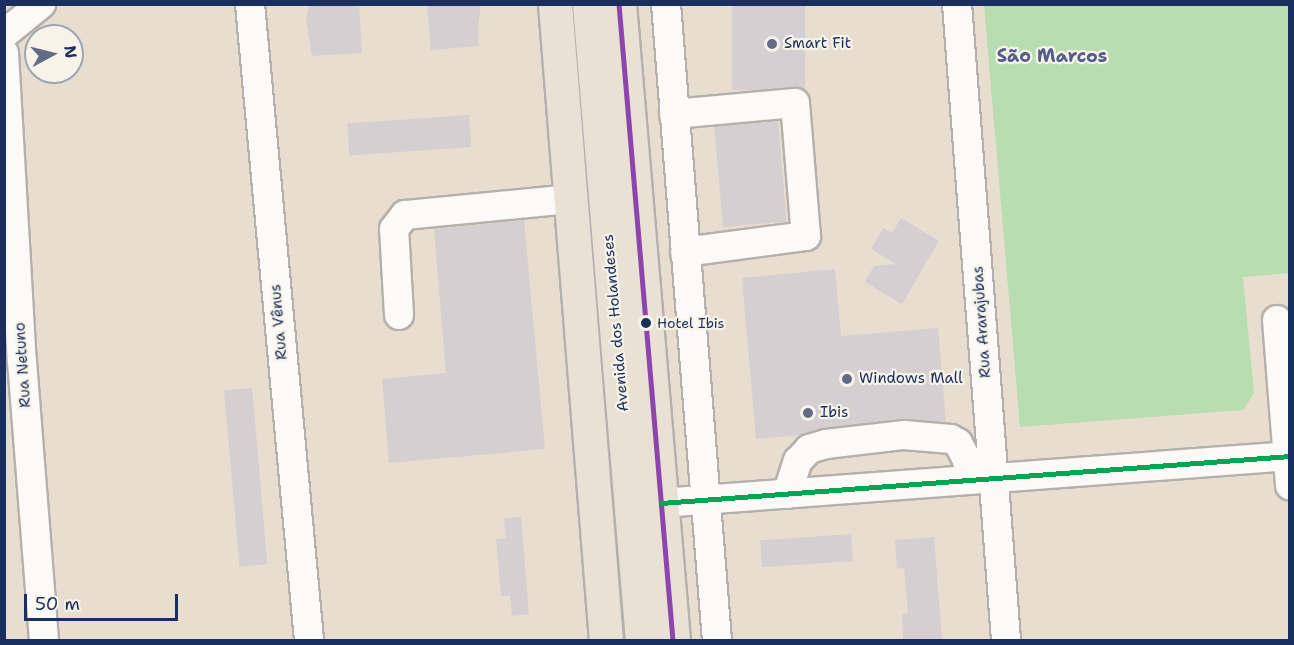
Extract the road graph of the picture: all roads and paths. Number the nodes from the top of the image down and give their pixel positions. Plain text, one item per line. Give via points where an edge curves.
1 (5, 4) edge
2 (41, 4) edge
3 (250, 4) edge
4 (555, 4) edge
5 (590, 4) edge
6 (619, 4) edge
7 (666, 4) edge
8 (957, 4) edge
9 (4, 19) edge
10 (4, 34) edge
11 (4, 53) edge
12 (596, 75) junction
13 (6, 92) edge
14 (674, 114) junction
15 (567, 145) junction
16 (571, 199) junction
17 (685, 252) junction
18 (399, 315) dead end
19 (1277, 320) dead end
20 (13, 368) edge
21 (15, 396) edge
22 (1288, 456) edge
23 (982, 479) junction
24 (1290, 485) edge
25 (788, 494) junction
26 (705, 500) junction
27 (661, 503) junction
28 (44, 640) edge
29 (309, 640) edge
30 (606, 640) edge
31 (642, 640) edge
32 (673, 640) edge
33 (717, 640) edge
34 (1006, 640) edge

1 - 9 street
2 - 10 street
3 - 29 street, Rua Vênus
4 - 15 main road
5 - 12 main road, Avenida dos Holandeses
6 - 27 main road, Avenida dos Holandeses
7 - 14 street
8 - 23 street, Rua Ararajubas
11 - 13 street, Rua Netuno
12 - 15 main road via 579,108
12 - 31 main road, Avenida dos Holandeses
13 - 20 street, Rua Netuno
14 - 17 street
14 - 17 street via 795,103 806,236
15 - 16 main road
16 - 18 street via 405,215 394,229
16 - 30 main road
17 - 26 street
19 - 22 street
20 - 21 street, Rua Netuno
21 - 28 street, Rua Netuno
22 - 23 street
22 - 24 street
23 - 25 street
23 - 25 street via 958,443 951,439 904,435 809,449 798,461
23 - 34 street, Rua Ararajubas
25 - 26 street
26 - 27 street
26 - 33 street
27 - 32 main road, Avenida dos Holandeses

